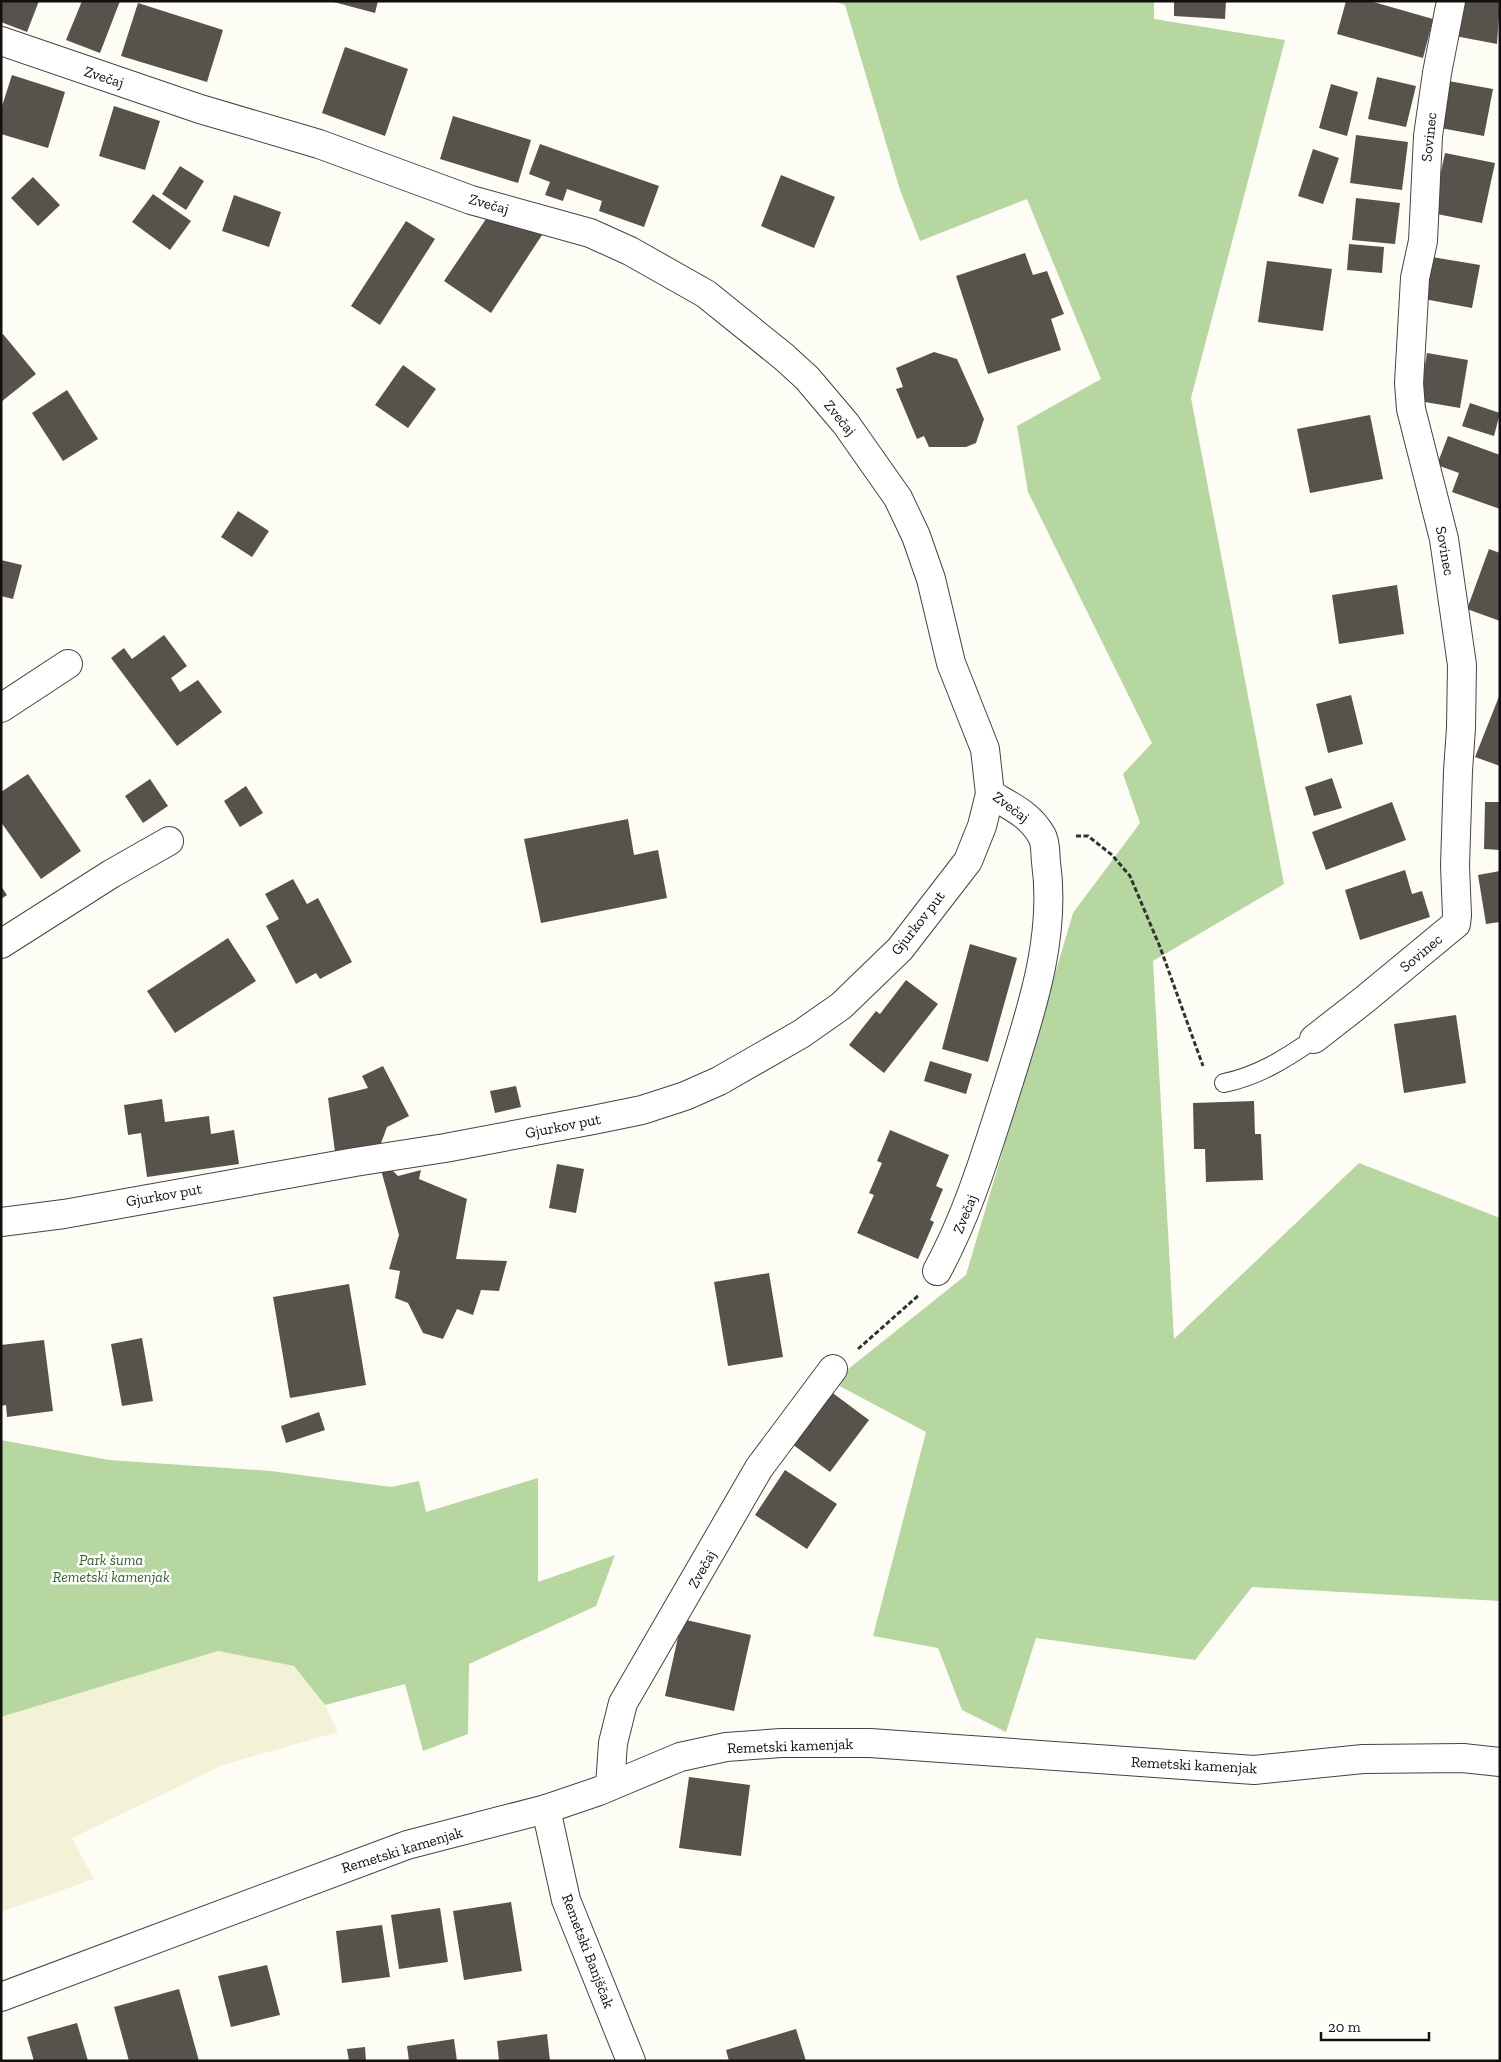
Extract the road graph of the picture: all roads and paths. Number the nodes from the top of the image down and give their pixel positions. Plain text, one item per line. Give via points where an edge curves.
1 (1451, 1) edge
2 (1, 41) edge
3 (68, 664) dead end
4 (1, 708) edge
5 (990, 794) junction
6 (1043, 837) junction
7 (169, 841) dead end
8 (1, 944) edge
9 (1314, 1038) joint
10 (1224, 1083) joint
11 (1, 1222) edge
12 (931, 1281) joint
13 (833, 1369) joint
14 (1500, 1762) edge
15 (610, 1786) junction
16 (546, 1809) junction
17 (1, 1997) edge
18 (631, 2061) edge

1 - 9 street, Sovinec via 1428,136 1423,241 1414,287 1409,383 1411,409 1444,539 1462,666 1456,924
2 - 5 street, Zvečaj via 200,109 319,144 470,200 590,233 630,250 706,294 807,378 846,424 898,498 931,578 951,663 985,749
3 - 4 street
5 - 6 street, Zvečaj via 1026,815
5 - 11 street, Gjurkov put via 968,861 900,949 841,1006 801,1034 711,1085 642,1110 529,1133 64,1214
6 - 10 path via 1088,836 1112,855 1130,876 1160,947 1207,1079
6 - 12 street, Zvečaj via 1050,891 1049,919 1036,987 973,1195 956,1236
7 - 8 street
9 - 10 lane via 1266,1070
12 - 13 path via 889,1324
13 - 15 street, Zvečaj via 759,1468 623,1703 613,1743
14 - 15 street, Remetski kamenjak via 1463,1758 1363,1759 1254,1770 870,1743 781,1743 726,1747 680,1757
15 - 16 street, Remetski kamenjak
16 - 17 street, Remetski kamenjak via 407,1845
16 - 18 street, Remetski Banjščak via 566,1900

